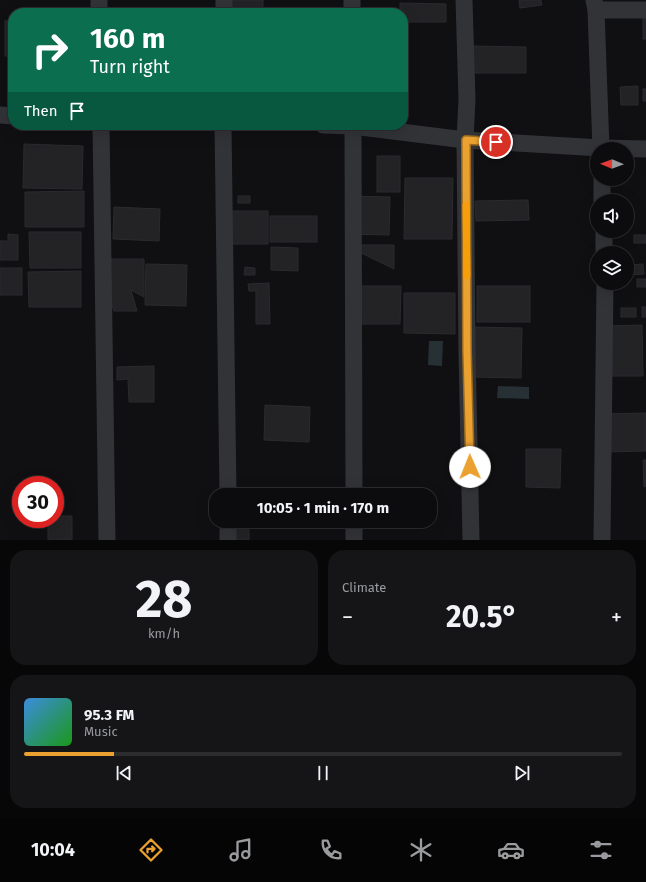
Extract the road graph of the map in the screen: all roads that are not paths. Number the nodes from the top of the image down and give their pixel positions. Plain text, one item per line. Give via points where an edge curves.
1 (464, 0) edge
2 (595, 5) edge
3 (646, 10) edge
4 (101, 130) edge
5 (223, 130) edge
6 (352, 130) edge
7 (385, 130) edge
8 (466, 140) junction
9 (601, 142) edge
10 (590, 147) edge
11 (634, 149) edge
12 (646, 149) edge
13 (605, 290) edge
14 (228, 488) edge
15 (354, 488) edge
16 (228, 528) edge
17 (354, 528) edge
18 (107, 540) edge
19 (228, 540) edge
20 (354, 540) edge
21 (471, 540) edge
22 (602, 540) edge

1 - 8 street
2 - 3 street
2 - 9 street
4 - 18 street
5 - 14 street
6 - 15 street
7 - 8 street
8 - 10 street
8 - 21 street
11 - 12 street
13 - 22 street
16 - 19 street
17 - 20 street

